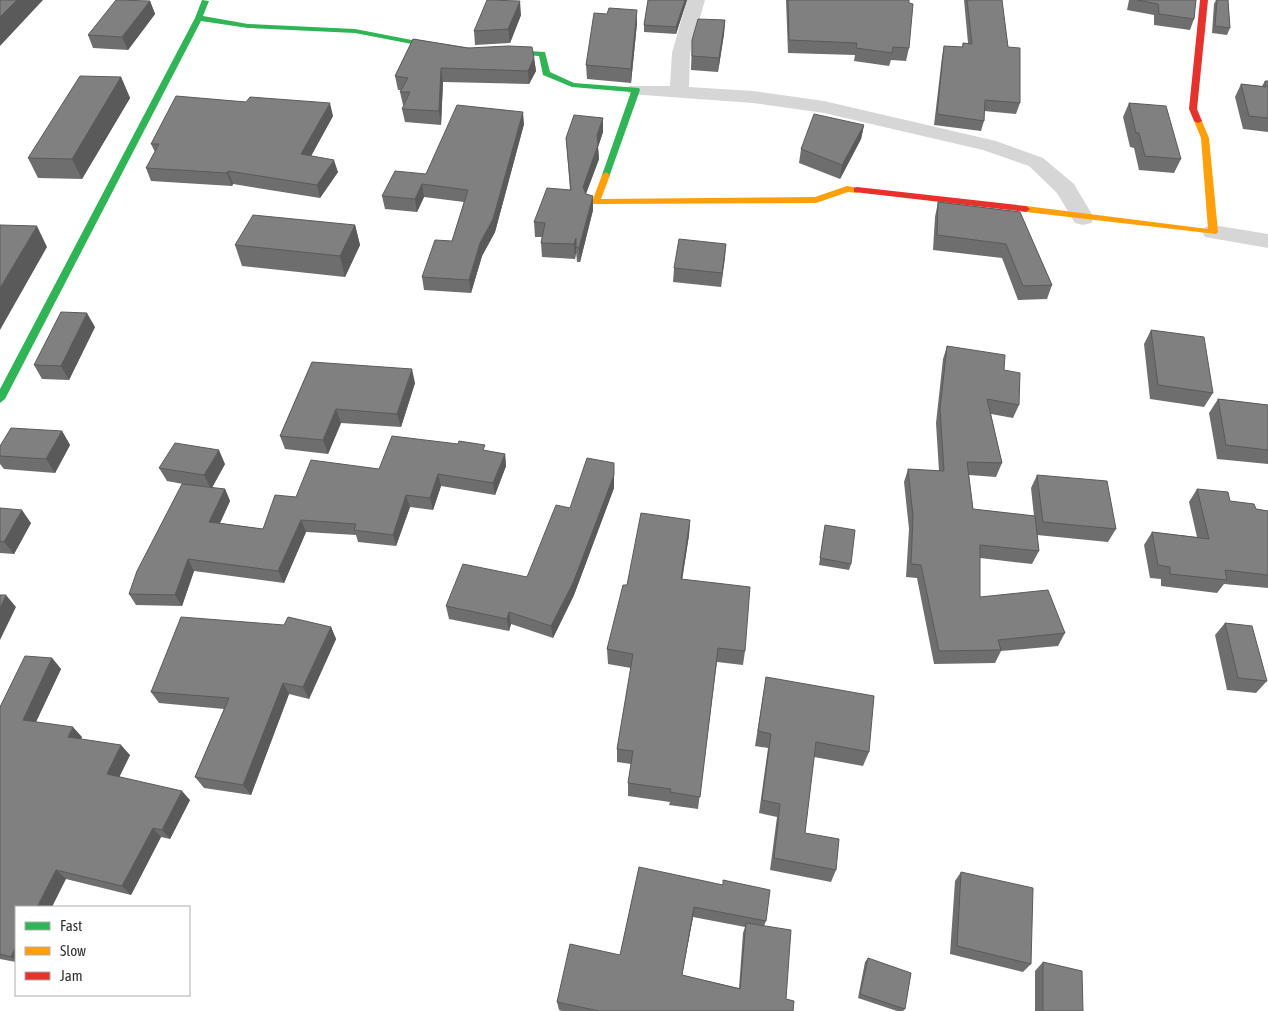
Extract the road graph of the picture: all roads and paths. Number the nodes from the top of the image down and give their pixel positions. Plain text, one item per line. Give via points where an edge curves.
1 (206, 0) edge
2 (696, 0) edge
3 (1204, 0) edge
4 (199, 18) junction
5 (461, 51) edge
6 (480, 52) edge
7 (636, 90) junction
8 (679, 92) junction
9 (1083, 218) junction
10 (1213, 232) junction
11 (1268, 241) edge
12 (0, 399) edge

1 - 4 street
2 - 8 street via 681,53
3 - 10 street via 1193,109 1205,138
4 - 5 street via 248,26 355,31
4 - 12 street
6 - 7 street via 542,54 546,73 572,85
7 - 8 street
7 - 9 street via 596,202 816,200 847,189
8 - 9 street via 752,97 824,107 989,145 1036,162 1066,189
9 - 10 street
10 - 11 street

